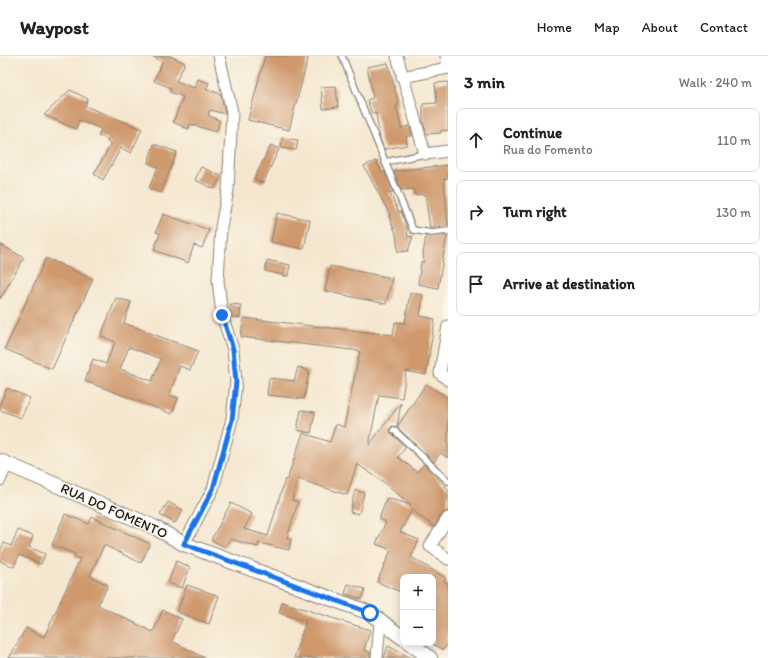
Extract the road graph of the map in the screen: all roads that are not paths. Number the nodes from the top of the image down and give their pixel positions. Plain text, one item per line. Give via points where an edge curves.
1 (219, 56) edge
2 (342, 56) edge
3 (397, 56) edge
4 (446, 56) edge
5 (448, 68) edge
6 (402, 77) junction
7 (448, 151) edge
8 (425, 154) junction
9 (385, 162) junction
10 (448, 231) edge
11 (448, 326) edge
12 (448, 380) edge
13 (394, 430) dead end
14 (4, 463) edge
15 (0, 480) edge
16 (448, 481) edge
17 (448, 518) edge
18 (184, 544) junction
19 (448, 559) edge
20 (380, 621) junction
21 (400, 636) edge
22 (414, 646) edge
23 (376, 658) edge
24 (430, 658) edge

1 - 18 street via 232,112 228,190 221,227 218,280 222,315 233,349 236,382 232,420 213,489
2 - 9 lane
3 - 6 street
4 - 5 street
5 - 6 street
6 - 8 street
7 - 8 street
8 - 9 lane
9 - 10 lane via 413,230 432,233
11 - 12 street via 440,373
13 - 16 lane
14 - 15 street
14 - 18 street, RUA DO FOMENTO via 152,526
17 - 19 street via 430,546
18 - 20 street, RUA DO FOMENTO via 363,610
20 - 21 street, RUA DO FOMENTO
20 - 23 street
22 - 24 street

